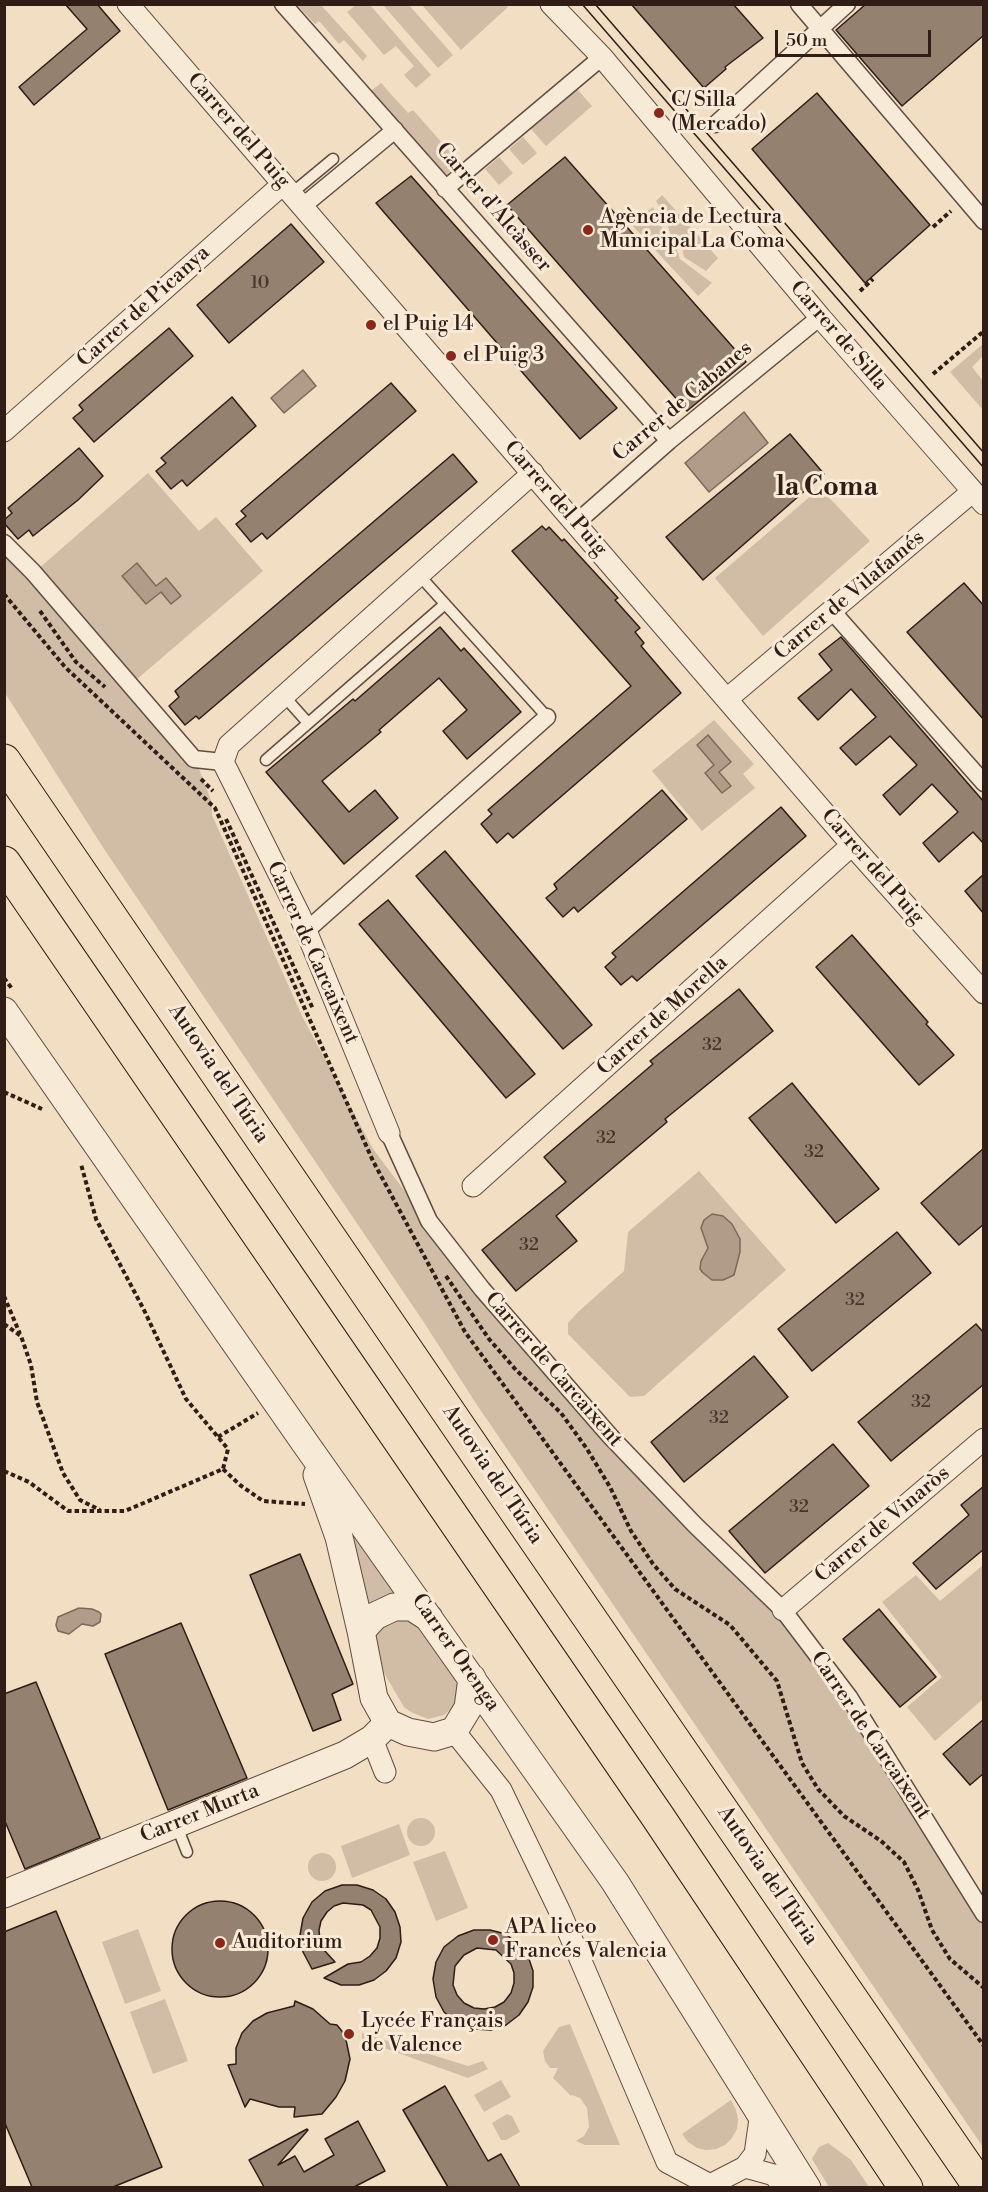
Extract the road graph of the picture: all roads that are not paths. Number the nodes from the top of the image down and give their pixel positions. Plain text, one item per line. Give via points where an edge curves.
1 (128, 4) edge
2 (284, 4) edge
3 (550, 4) edge
4 (799, 4) edge
5 (847, 4) edge
6 (820, 29) junction
7 (602, 57) junction
8 (716, 124) dead end
9 (395, 130) junction
10 (333, 159) dead end
11 (446, 189) junction
12 (293, 194) junction
13 (984, 221) edge
14 (820, 317) junction
15 (4, 431) edge
16 (669, 441) junction
17 (533, 473) junction
18 (978, 498) edge
19 (576, 523) junction
20 (4, 543) edge
21 (419, 575) junction
22 (445, 604) junction
23 (832, 611) junction
24 (284, 696) junction
25 (727, 699) junction
26 (548, 717) joint
27 (309, 723) junction
28 (266, 760) dead end
29 (4, 761) edge
30 (223, 762) junction
31 (984, 783) edge
32 (852, 845) junction
33 (4, 863) edge
34 (306, 932) junction
35 (984, 993) edge
36 (4, 1011) edge
37 (389, 1133) joint
38 (473, 1186) dead end
39 (984, 1439) edge
40 (305, 1443) junction
41 (783, 1610) junction
42 (429, 1618) junction
43 (361, 1631) junction
44 (472, 1678) junction
45 (380, 1731) junction
46 (454, 1731) junction
47 (385, 1772) dead end
48 (176, 1824) junction
49 (187, 1852) dead end
50 (4, 1894) edge
51 (984, 1914) edge
52 (761, 2112) junction
53 (745, 2167) junction
54 (785, 2187) edge
55 (807, 2187) edge
56 (906, 2187) edge
57 (981, 2187) edge

1 - 12 street, Carrer del Puig
2 - 9 street, Carrer d'Alcàsser
3 - 7 street, Carrer de Silla
4 - 6 street
5 - 6 street
6 - 8 street
6 - 13 street
7 - 11 street
7 - 14 street, Carrer de Silla
9 - 11 street, Carrer d'Alcàsser
9 - 12 street
10 - 12 lane
11 - 16 street, Carrer d'Alcàsser
12 - 15 street, Carrer de Picanya
12 - 17 street, Carrer del Puig
14 - 16 street, Carrer de Cabanes
14 - 18 street, Carrer de Silla
16 - 19 street, Carrer de Cabanes
17 - 19 street, Carrer del Puig
17 - 21 street
18 - 23 street, Carrer de Vilafamés
19 - 25 street, Carrer del Puig
20 - 30 street via 194,759
21 - 22 lane
21 - 24 street
22 - 26 lane
22 - 27 lane
23 - 25 street, Carrer de Vilafamés
23 - 31 street
24 - 27 lane
24 - 30 street via 229,744
25 - 32 street, Carrer del Puig
26 - 34 street
27 - 28 lane
29 - 57 highway, Autovia del Túria
30 - 34 street, Carrer de Carcaixent
32 - 35 street, Carrer del Puig
32 - 38 street, Carrer de Morella
33 - 56 highway via 651,1807
34 - 37 street, Carrer de Carcaixent
36 - 40 street
37 - 41 street, Carrer de Carcaixent via 429,1221 482,1289 610,1436
39 - 41 street, Carrer de Vinaròs
40 - 42 street, Carrer Orenga
40 - 43 street via 339,1537
41 - 51 street, Carrer de Carcaixent via 849,1697
42 - 43 street via 412,1607 394,1607 375,1616
42 - 44 street, Carrer Orenga
43 - 45 street
44 - 46 street via 468,1708
44 - 52 street, Carrer Orenga via 615,1882
45 - 46 street via 434,1737
45 - 47 street
45 - 48 street, Carrer Murta via 345,1755
46 - 53 street via 501,1790 560,1912 667,2162 710,2185
48 - 49 lane
48 - 50 street, Carrer Murta
52 - 53 street via 755,2154
52 - 55 street, Carrer Orenga
53 - 54 street via 774,2175

